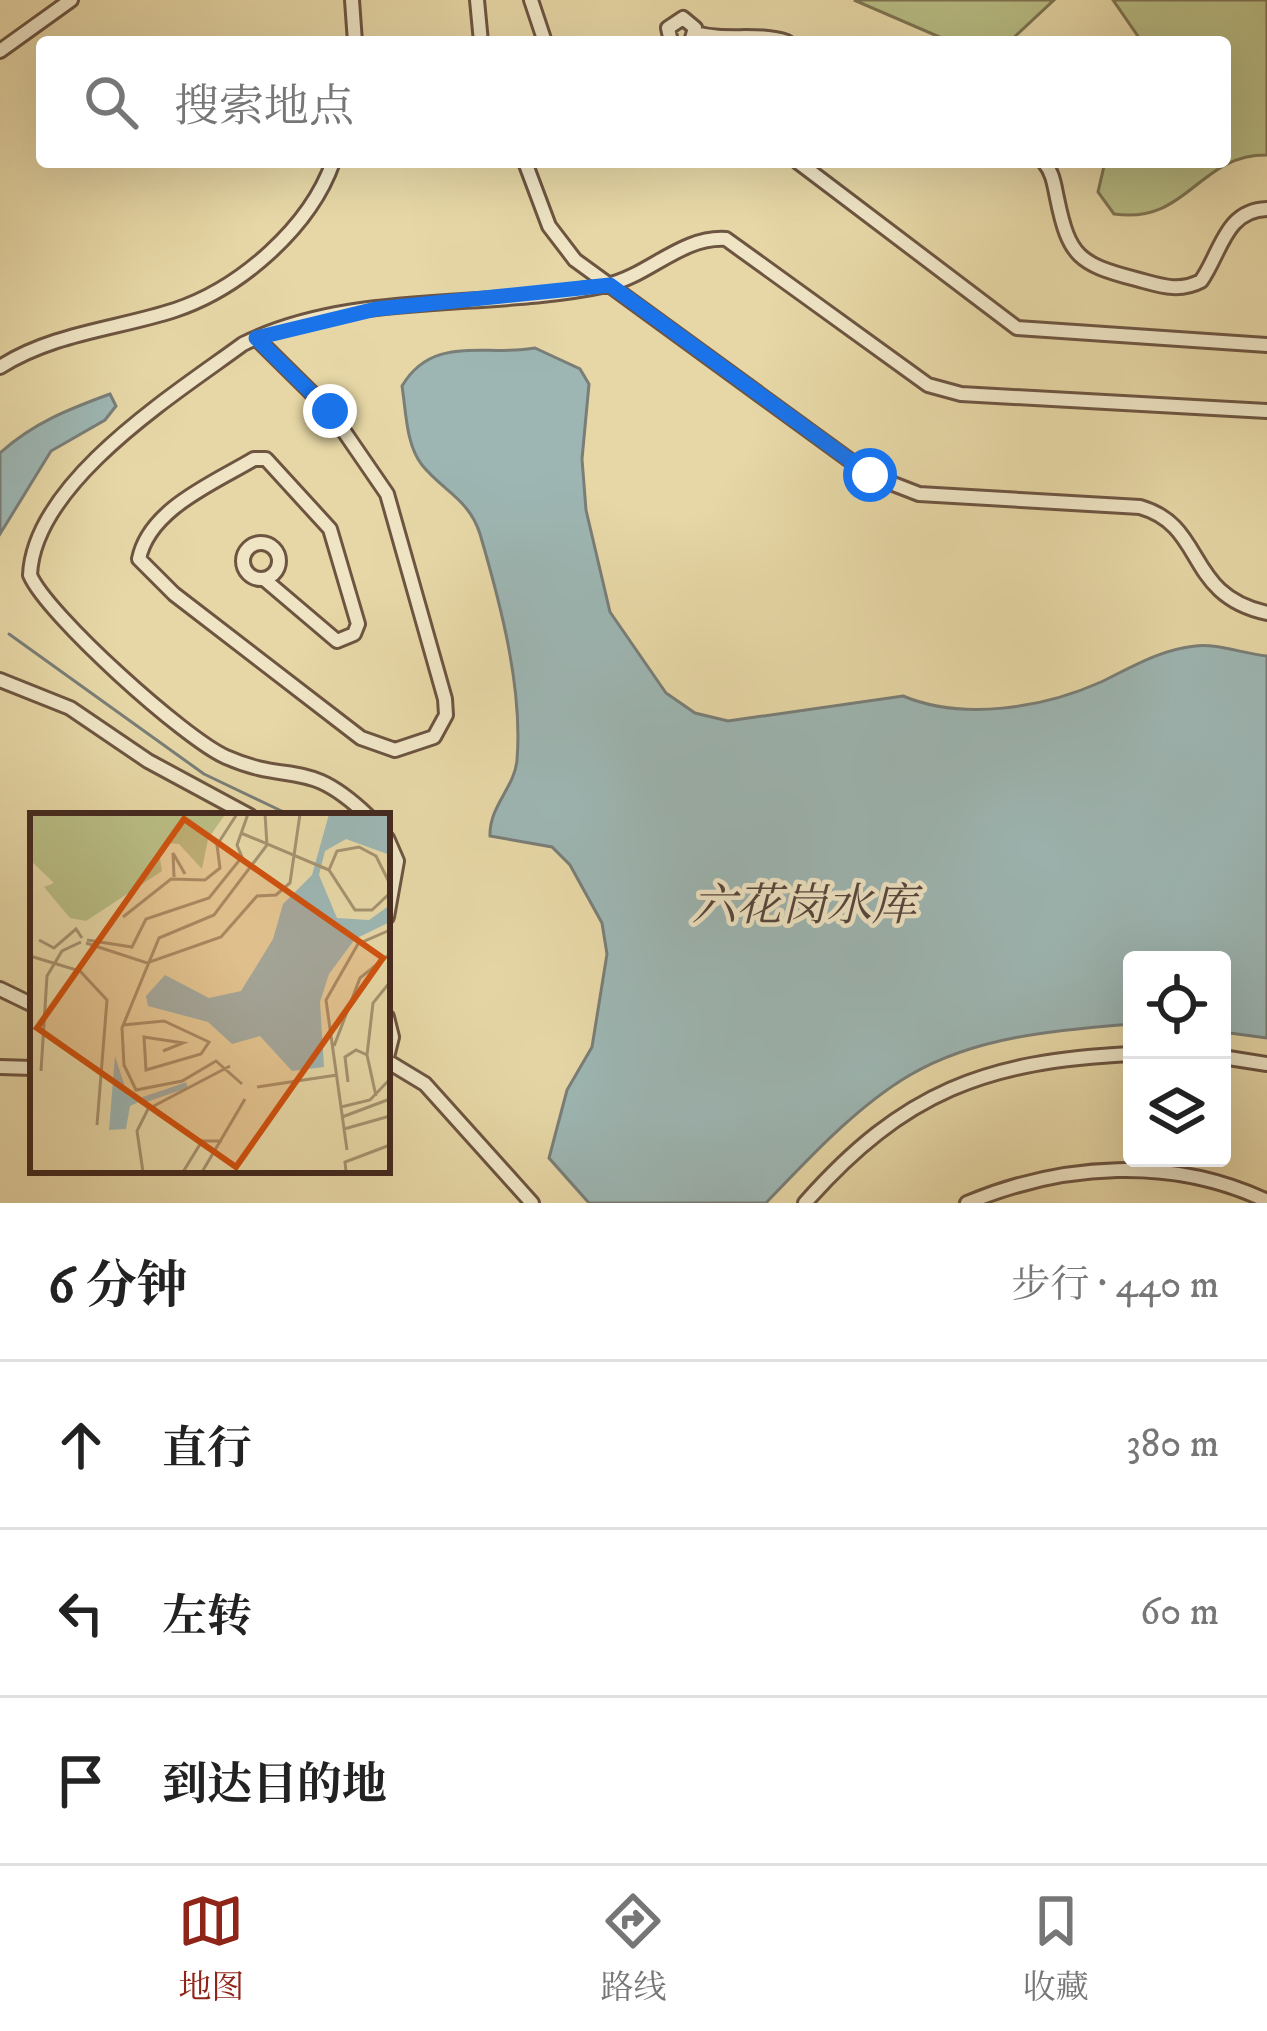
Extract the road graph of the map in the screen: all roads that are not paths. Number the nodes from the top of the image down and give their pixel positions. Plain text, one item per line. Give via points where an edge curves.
1 (71, 0) edge
2 (352, 0) edge
3 (477, 0) edge
4 (530, 0) edge
5 (355, 36) edge
6 (480, 36) edge
7 (543, 36) edge
8 (670, 36) edge
9 (694, 36) edge
10 (0, 51) edge
11 (330, 168) edge
12 (527, 168) edge
13 (806, 168) edge
14 (1047, 168) edge
15 (1267, 209) edge
16 (610, 285) junction
17 (256, 338) junction
18 (1267, 345) edge
19 (0, 368) edge
20 (1267, 411) edge
21 (264, 579) dead end
22 (1267, 613) edge
23 (0, 680) edge
24 (244, 813) edge
25 (365, 813) edge
26 (390, 845) edge
27 (391, 888) edge
28 (0, 989) edge
29 (30, 1004) edge
30 (1123, 1055) edge
31 (1231, 1058) edge
32 (390, 1061) edge
33 (1267, 1064) edge
34 (0, 1066) edge
35 (30, 1072) edge
36 (1267, 1201) edge
37 (532, 1203) edge
38 (805, 1203) edge
39 (968, 1203) edge

1 - 10 street
2 - 5 street
3 - 6 street
4 - 7 street
8 - 9 street via 678,18 692,23
11 - 19 street via 297,225 213,291
12 - 16 street via 549,226 575,260
13 - 18 street via 1017,328
14 - 15 street via 1079,258 1171,289 1201,281 1227,229
16 - 17 street via 376,309
16 - 20 street via 701,241 726,239 928,386
16 - 22 street via 893,488 1161,514 1218,593
17 - 21 street via 330,411 387,494 446,699 434,737 395,750 361,738 139,559 158,523 184,502 266,459 330,529 358,624 354,634 337,641
17 - 25 street via 95,457 37,540 30,575 51,610 196,738 224,757 319,777
23 - 24 street via 70,708
26 - 27 street via 397,861
28 - 29 street
30 - 38 street via 1026,1064 934,1093
31 - 33 street
32 - 37 street via 425,1084
34 - 35 street
36 - 39 street via 1204,1178 1119,1169 1022,1184

